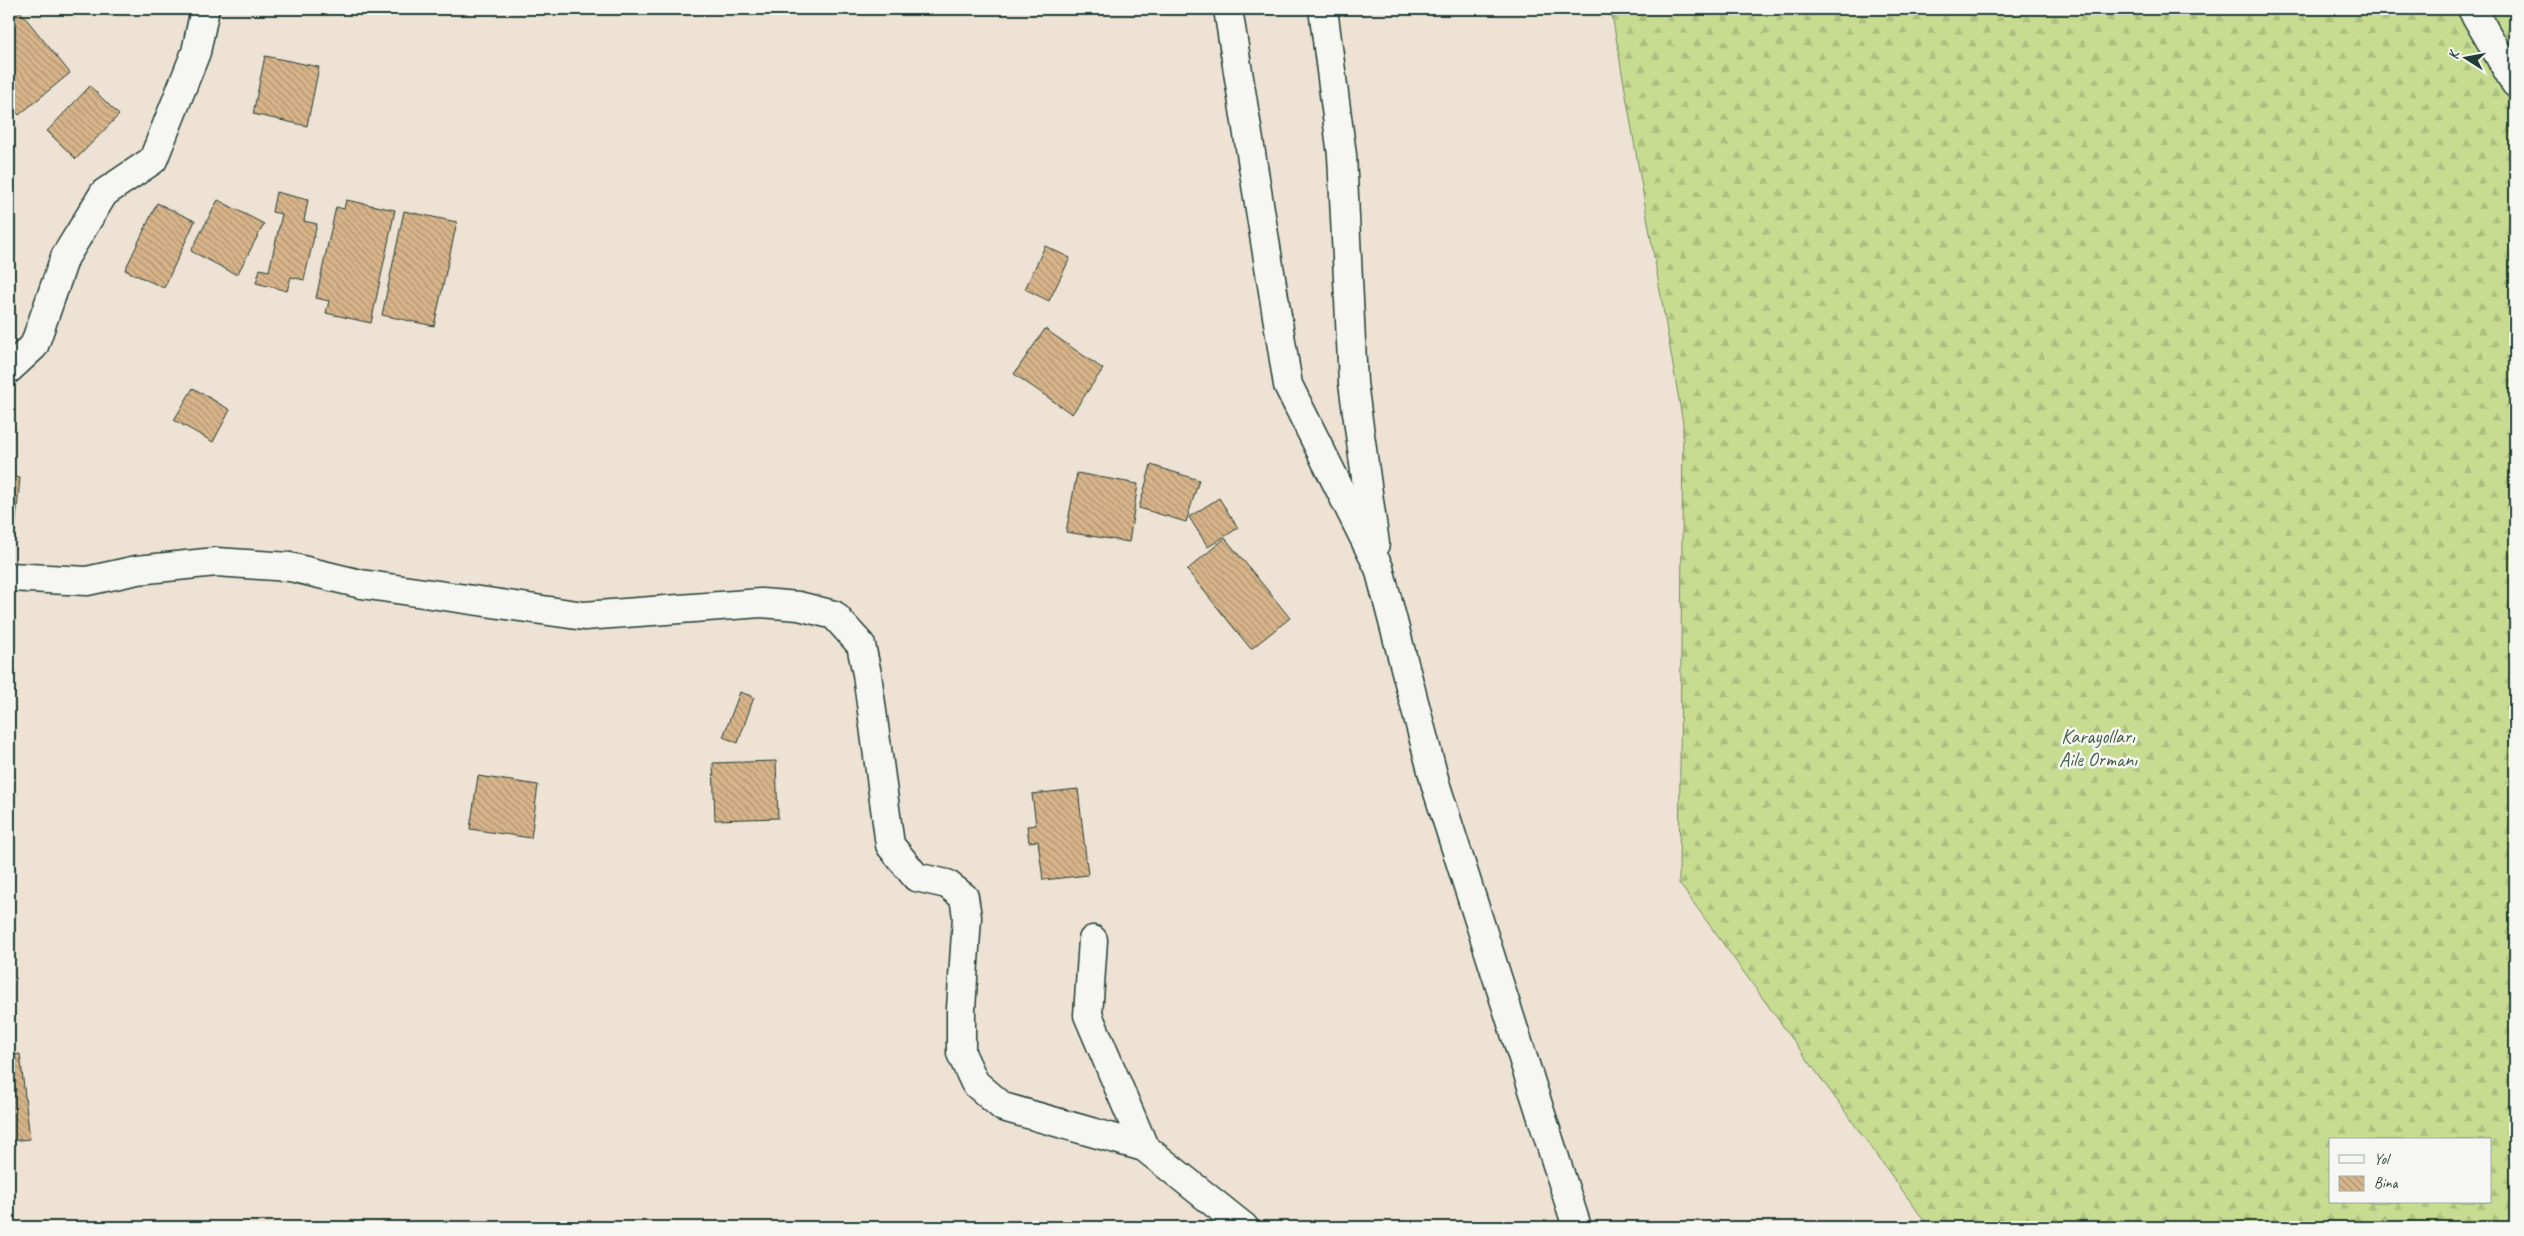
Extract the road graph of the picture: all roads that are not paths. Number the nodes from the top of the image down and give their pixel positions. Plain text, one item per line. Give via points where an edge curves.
1 (205, 9) edge
2 (1228, 9) edge
3 (1322, 9) edge
4 (2472, 9) edge
5 (2515, 83) edge
6 (9, 369) edge
7 (1379, 568) junction
8 (9, 577) edge
9 (1094, 940) dead end
10 (1144, 1147) junction
11 (1240, 1227) edge
12 (1245, 1227) edge
13 (1577, 1227) edge

1 - 6 street via 196,52 153,160 104,194 66,257 34,346
2 - 7 street via 1288,385
3 - 7 street via 1342,155 1353,382
4 - 5 street
7 - 13 street via 1436,786
8 - 10 street via 87,581 138,570 216,562 290,567 361,584 584,616 761,603 799,606 834,614 861,645 890,845 916,878 947,884 964,896 961,1054 975,1083 1004,1107
9 - 10 street via 1088,1015
10 - 12 street
11 - 12 street

